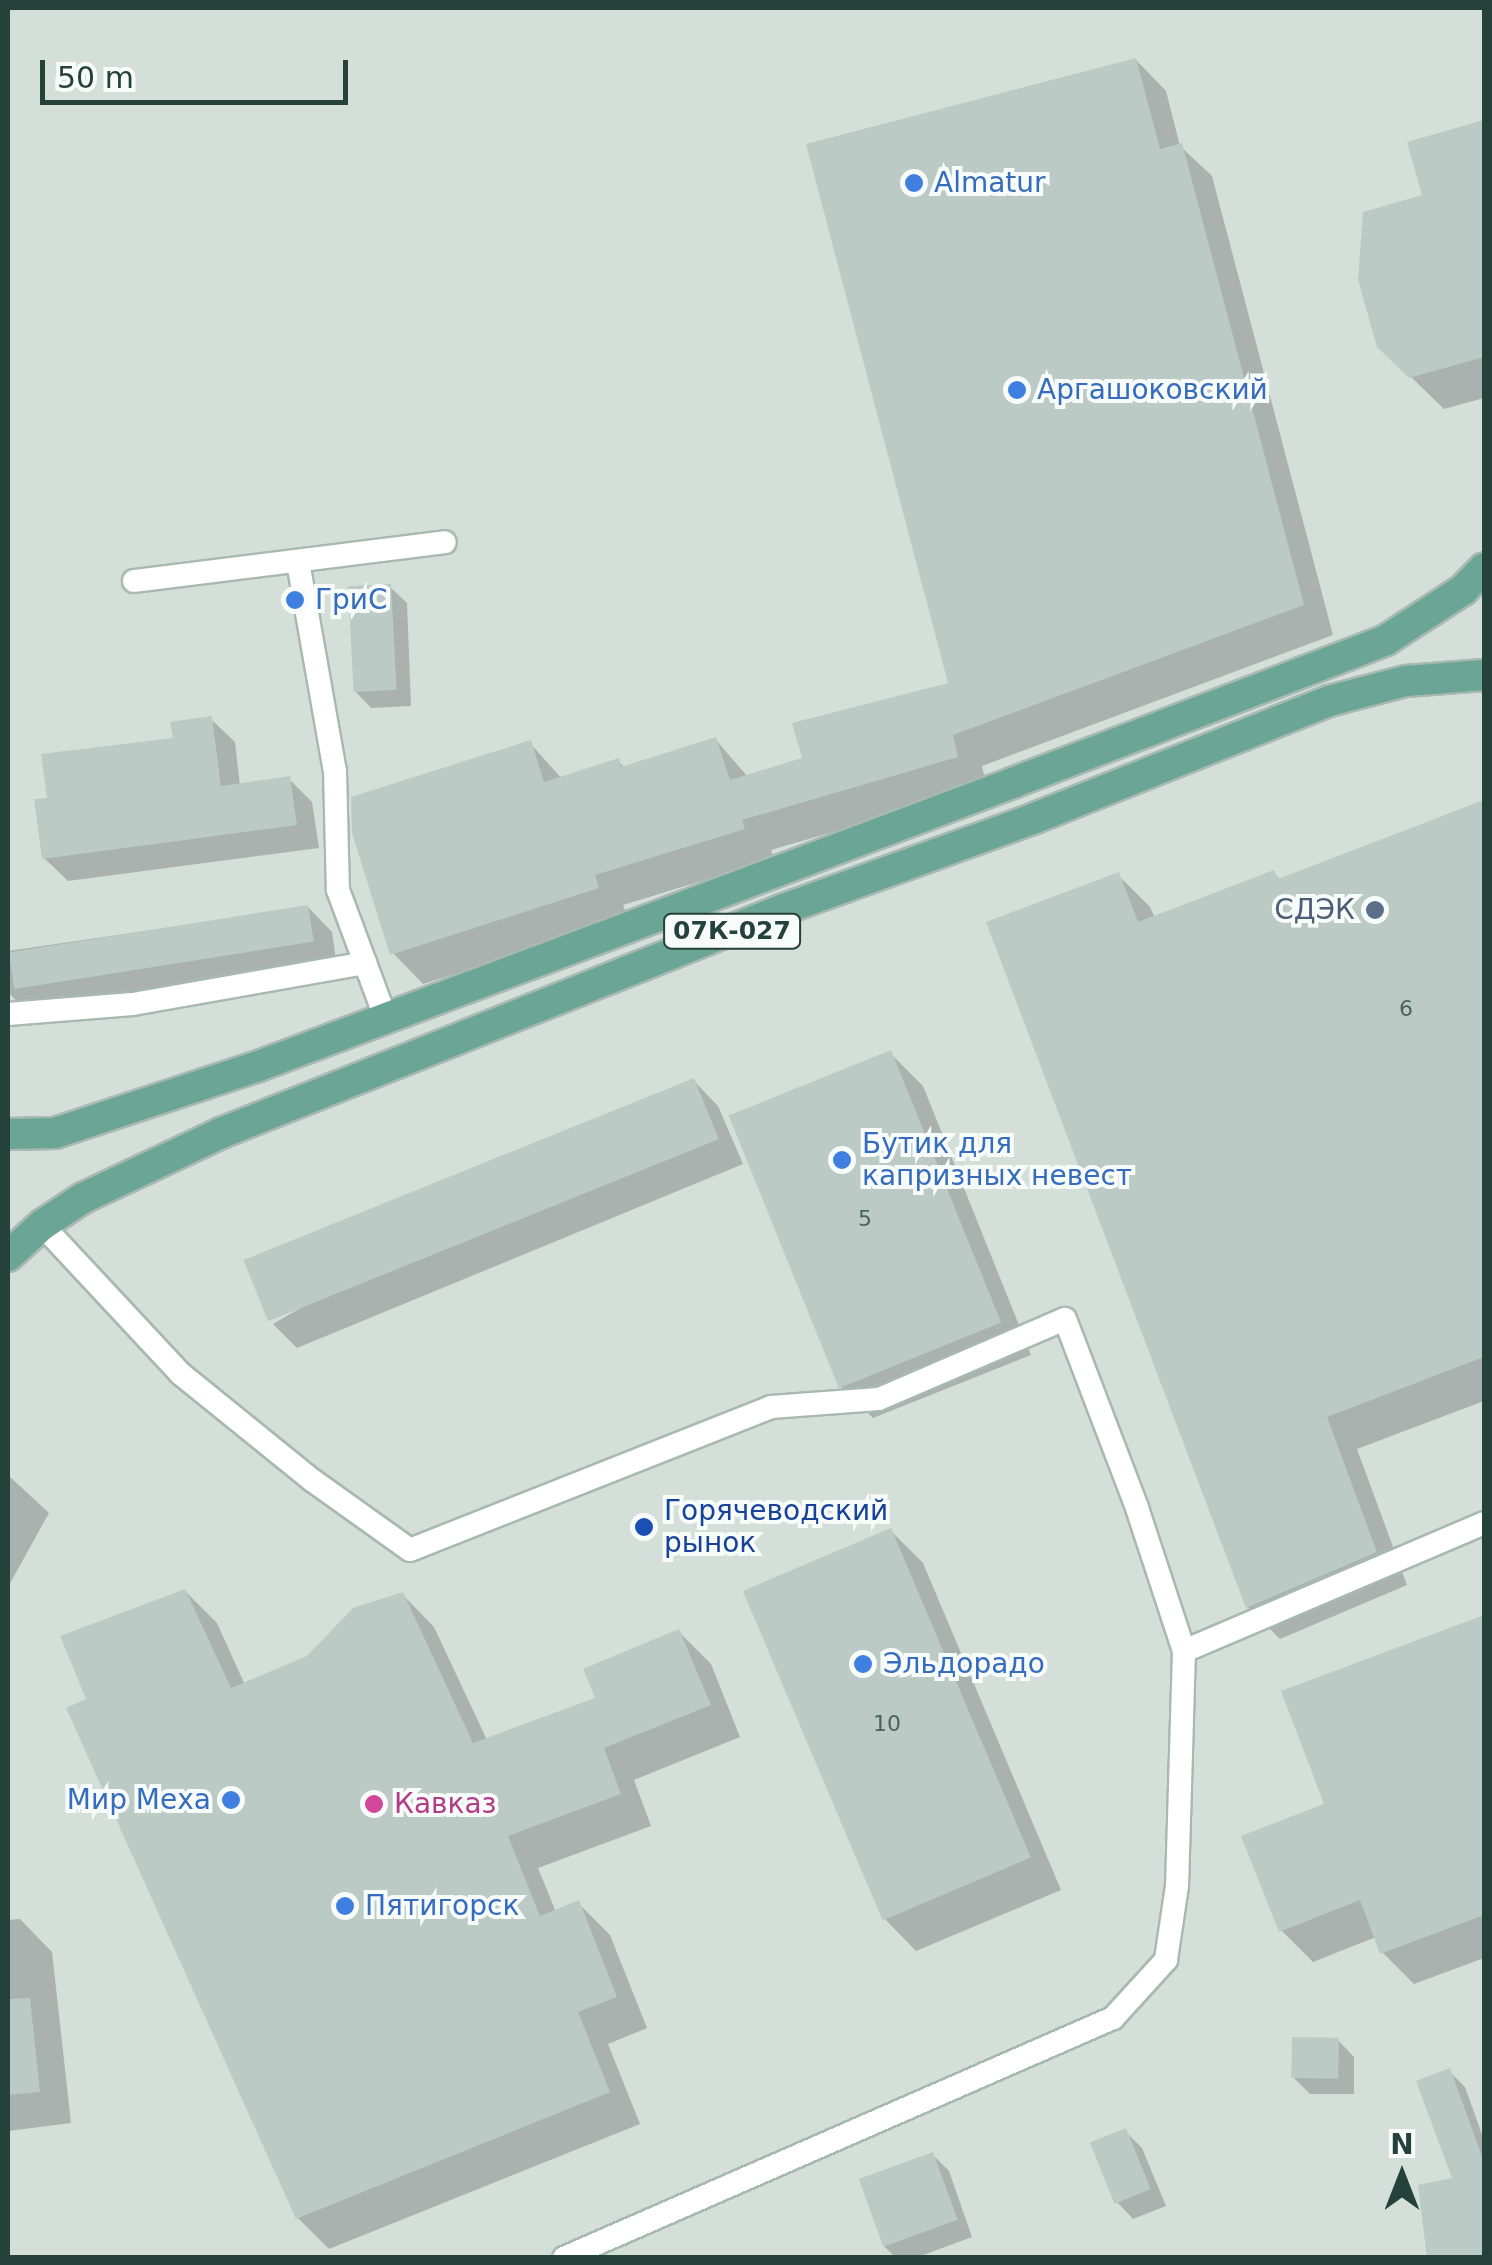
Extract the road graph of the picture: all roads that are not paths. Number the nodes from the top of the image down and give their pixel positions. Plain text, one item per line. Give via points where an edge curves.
1 (445, 542) dead end
2 (298, 562) junction
3 (1484, 568) edge
4 (134, 582) dead end
5 (1484, 674) edge
6 (365, 963) junction
7 (8, 1014) edge
8 (386, 1019) junction
9 (8, 1134) edge
10 (42, 1225) junction
11 (8, 1256) edge
12 (1484, 1523) edge
13 (1184, 1651) junction
14 (564, 2258) edge

1 - 2 lane
2 - 4 lane
2 - 6 lane via 334,771 338,890
3 - 8 main road, 07К-027 via 1463,590 1386,640
5 - 10 main road, 07К-027 via 1406,681 1329,700 221,1133 83,1198
6 - 7 lane via 132,1004
6 - 8 lane
8 - 9 main road, 07К-027 via 54,1132
10 - 11 main road, 07К-027
10 - 13 lane via 181,1374 410,1550 771,1407 880,1399 1065,1320
12 - 13 lane
13 - 14 lane via 1177,1886 1166,1960 1112,2018

